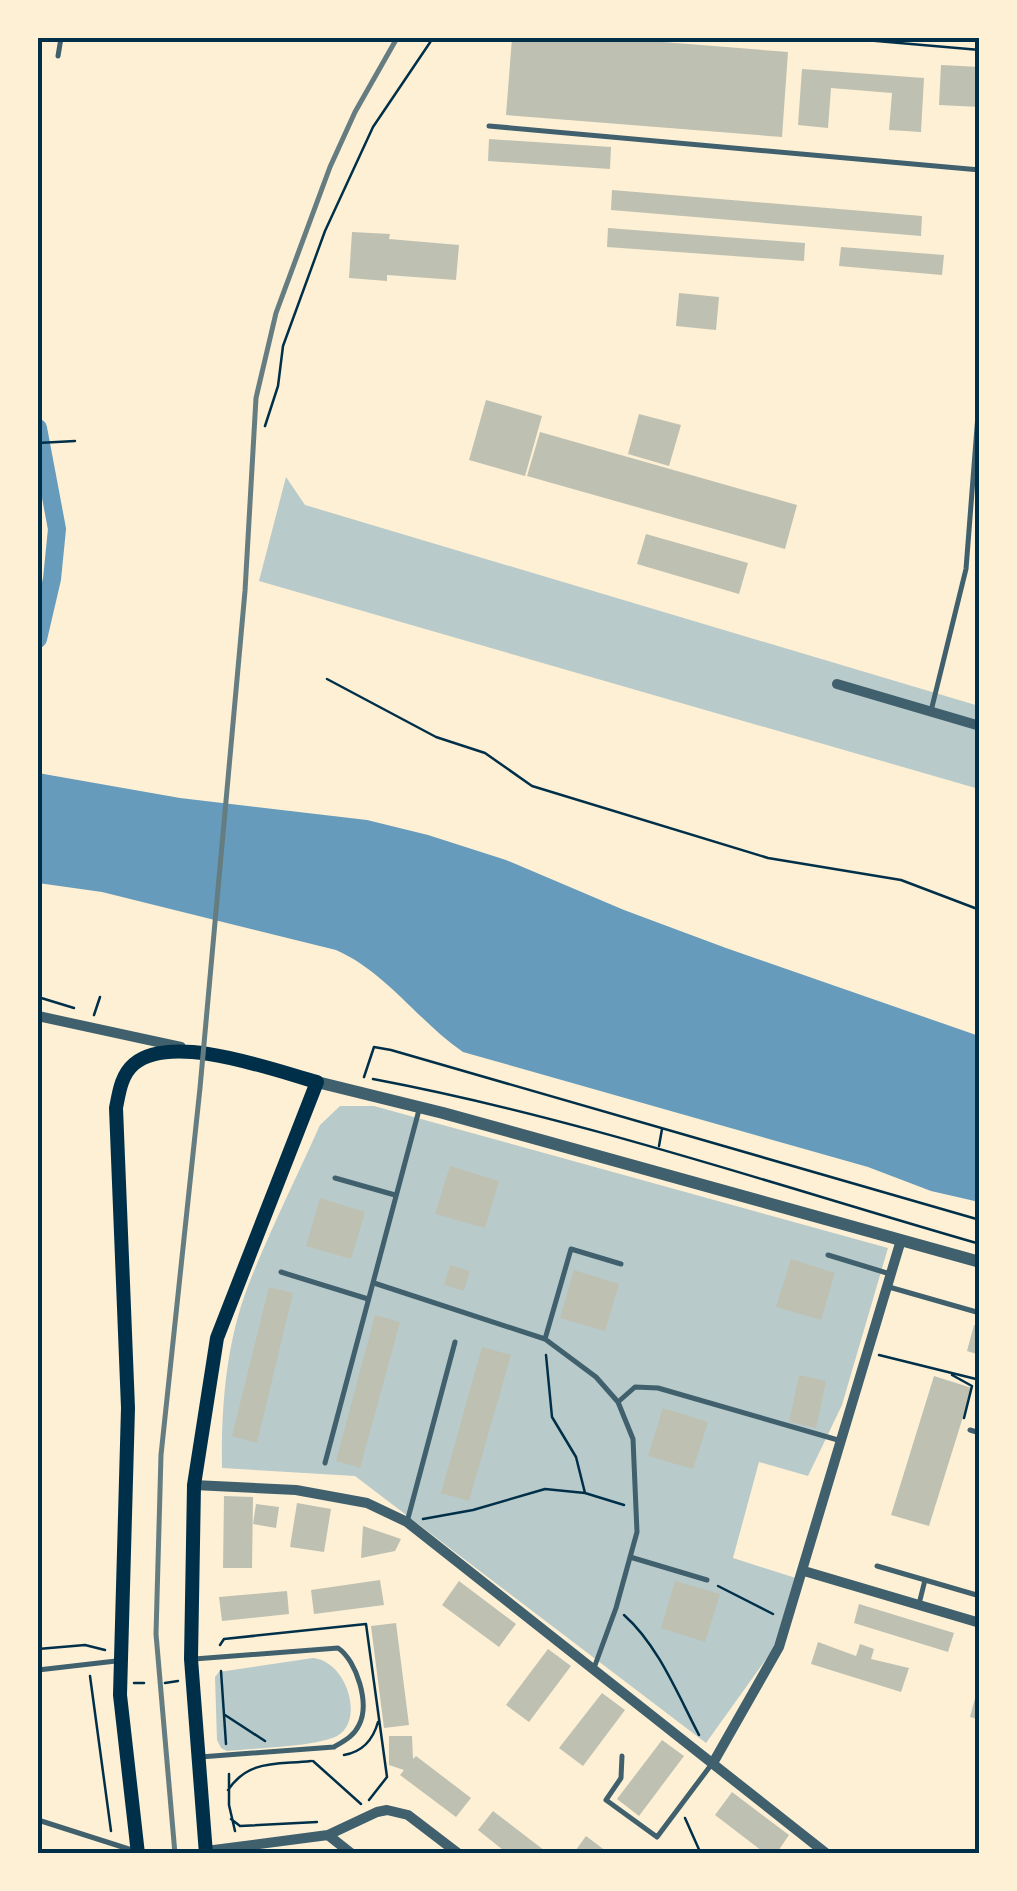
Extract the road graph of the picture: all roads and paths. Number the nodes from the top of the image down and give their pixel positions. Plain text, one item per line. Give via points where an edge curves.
1 (61, 38) edge
2 (432, 38) edge
3 (842, 38) edge
4 (980, 50) edge
5 (58, 56) dead end
6 (489, 126) dead end
7 (980, 170) edge
8 (980, 389) edge
9 (264, 426) dead end
10 (76, 441) dead end
11 (38, 443) edge
12 (327, 679) dead end
13 (837, 684) dead end
14 (931, 712) junction
15 (980, 726) edge
16 (980, 910) edge
17 (100, 997) dead end
18 (94, 1015) dead end
19 (38, 1016) edge
20 (192, 1049) junction
21 (317, 1082) junction
22 (360, 1092) junction
23 (420, 1108) junction
24 (662, 1128) junction
25 (658, 1148) dead end
26 (335, 1178) dead end
27 (396, 1196) junction
28 (980, 1220) edge
29 (901, 1240) junction
30 (828, 1256) dead end
31 (980, 1262) edge
32 (621, 1264) dead end
33 (281, 1272) dead end
34 (890, 1274) junction
35 (373, 1282) junction
36 (886, 1286) junction
37 (368, 1299) junction
38 (980, 1313) edge
39 (545, 1339) junction
40 (456, 1342) dead end
41 (868, 1351) junction
42 (953, 1373) junction
43 (980, 1380) edge
44 (618, 1402) junction
45 (970, 1430) joint
46 (980, 1433) edge
47 (840, 1441) junction
48 (325, 1463) dead end
49 (194, 1486) junction
50 (585, 1494) junction
51 (636, 1508) junction
52 (406, 1522) junction
53 (630, 1557) junction
54 (877, 1566) dead end
55 (804, 1570) junction
56 (707, 1580) joint
57 (925, 1580) junction
58 (980, 1596) edge
59 (919, 1604) junction
60 (616, 1608) junction
61 (788, 1622) junction
62 (980, 1622) edge
63 (220, 1644) dead end
64 (100, 1647) dead end
65 (38, 1649) edge
66 (191, 1659) junction
67 (119, 1660) junction
68 (88, 1664) junction
69 (38, 1670) edge
70 (593, 1670) junction
71 (222, 1671) dead end
72 (178, 1681) dead end
73 (165, 1683) dead end
74 (222, 1688) junction
75 (215, 1689) dead end
76 (224, 1714) junction
77 (272, 1746) dead end
78 (227, 1751) dead end
79 (622, 1756) dead end
80 (198, 1758) junction
81 (714, 1763) junction
82 (229, 1774) dead end
83 (228, 1790) junction
84 (680, 1808) junction
85 (38, 1820) edge
86 (231, 1820) junction
87 (322, 1824) dead end
88 (236, 1834) dead end
89 (328, 1836) junction
90 (113, 1844) junction
91 (138, 1852) edge
92 (206, 1852) edge
93 (352, 1854) edge
94 (458, 1854) edge
95 (701, 1854) edge
96 (828, 1854) edge

1 - 5 lane
2 - 9 path via 373,127 325,231 283,346
3 - 4 path
6 - 7 lane
8 - 14 lane via 966,569
10 - 11 path
12 - 16 path via 436,737 485,752 532,786 768,858 900,880
13 - 14 street
14 - 15 street
17 - 18 path
19 - 20 street
20 - 21 main road
20 - 67 main road via 133,1064 116,1108 128,1408
21 - 22 street
21 - 49 main road via 217,1338
22 - 23 street
22 - 24 path via 374,1047
23 - 27 lane
23 - 29 street
24 - 25 path
24 - 28 path
26 - 27 lane
27 - 35 lane
29 - 31 street
29 - 34 street
30 - 34 lane
32 - 39 lane via 571,1249
33 - 37 lane
34 - 36 street
35 - 37 lane
35 - 39 lane
36 - 38 lane
36 - 41 street
37 - 48 lane
39 - 44 lane
39 - 50 path via 552,1416 576,1458
40 - 52 lane
41 - 42 path
41 - 47 street
42 - 43 path
42 - 45 path via 972,1386 963,1424
44 - 47 lane via 634,1387 658,1388
44 - 51 lane via 633,1439
45 - 46 lane
47 - 55 street
49 - 52 street via 296,1490 367,1503
49 - 66 main road
50 - 51 path
50 - 52 path via 545,1489
51 - 53 lane
52 - 70 street
53 - 56 lane
53 - 60 lane
54 - 57 lane
55 - 59 street
55 - 61 street
56 - 61 path
57 - 58 lane
57 - 59 lane
59 - 62 street
60 - 70 lane
60 - 81 path via 670,1680
61 - 81 street
63 - 83 path via 366,1624 387,1777 363,1806 313,1761 250,1767
64 - 65 path
66 - 80 main road
66 - 80 lane via 338,1648 350,1656 363,1714 351,1737 334,1747
67 - 68 lane
67 - 91 main road
68 - 69 lane
68 - 90 path
70 - 81 street
71 - 74 path
72 - 73 path
74 - 75 path
74 - 76 path
76 - 77 path
76 - 78 path
79 - 84 lane via 622,1778 606,1800 657,1837
80 - 92 main road
81 - 84 lane
81 - 96 street
82 - 83 path
83 - 86 path
84 - 95 path
85 - 90 lane
86 - 87 path via 240,1826
86 - 88 path
89 - 92 street
89 - 93 street
89 - 94 street via 388,1810 408,1815
90 - 91 lane

